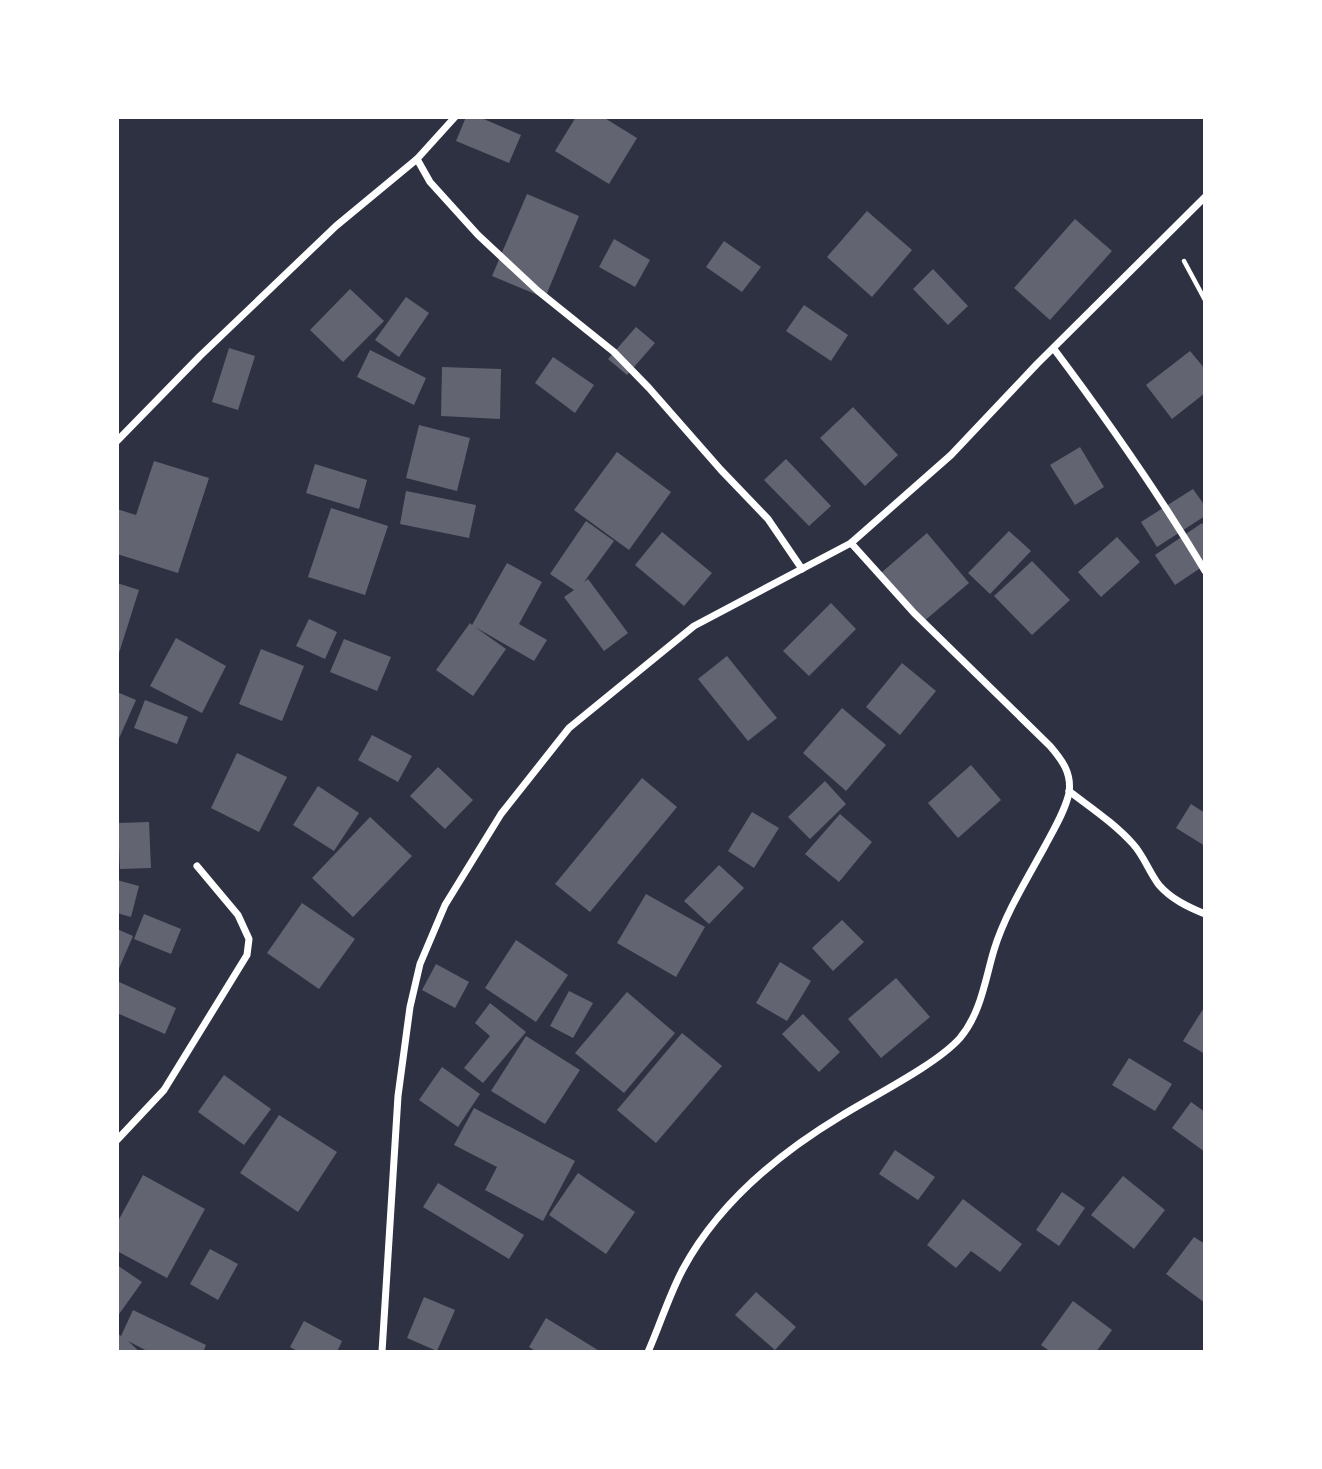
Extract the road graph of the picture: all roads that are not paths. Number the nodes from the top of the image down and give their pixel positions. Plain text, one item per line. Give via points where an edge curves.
1 (455, 117) edge
2 (417, 159) junction
3 (1205, 197) edge
4 (1054, 349) junction
5 (117, 441) edge
6 (851, 543) junction
7 (802, 569) junction
8 (1205, 572) edge
9 (1069, 791) junction
10 (197, 866) dead end
11 (1205, 914) edge
12 (117, 1140) edge
13 (382, 1352) edge
14 (648, 1352) edge

1 - 2 street
2 - 5 street via 336,226
2 - 7 street via 430,182 478,235 649,388 768,519
3 - 4 street
4 - 6 street via 951,455
4 - 8 street via 1114,428
6 - 7 street
6 - 9 street via 914,613 1050,746 1068,772
7 - 13 street via 694,626 569,728 500,814 445,905 420,964 410,1006 398,1096
9 - 11 street via 1132,843 1158,884 1172,897
9 - 14 street via 995,948 983,992 961,1037 917,1070 816,1130 750,1182 683,1269
10 - 12 street via 238,915 249,939 247,955 164,1090

